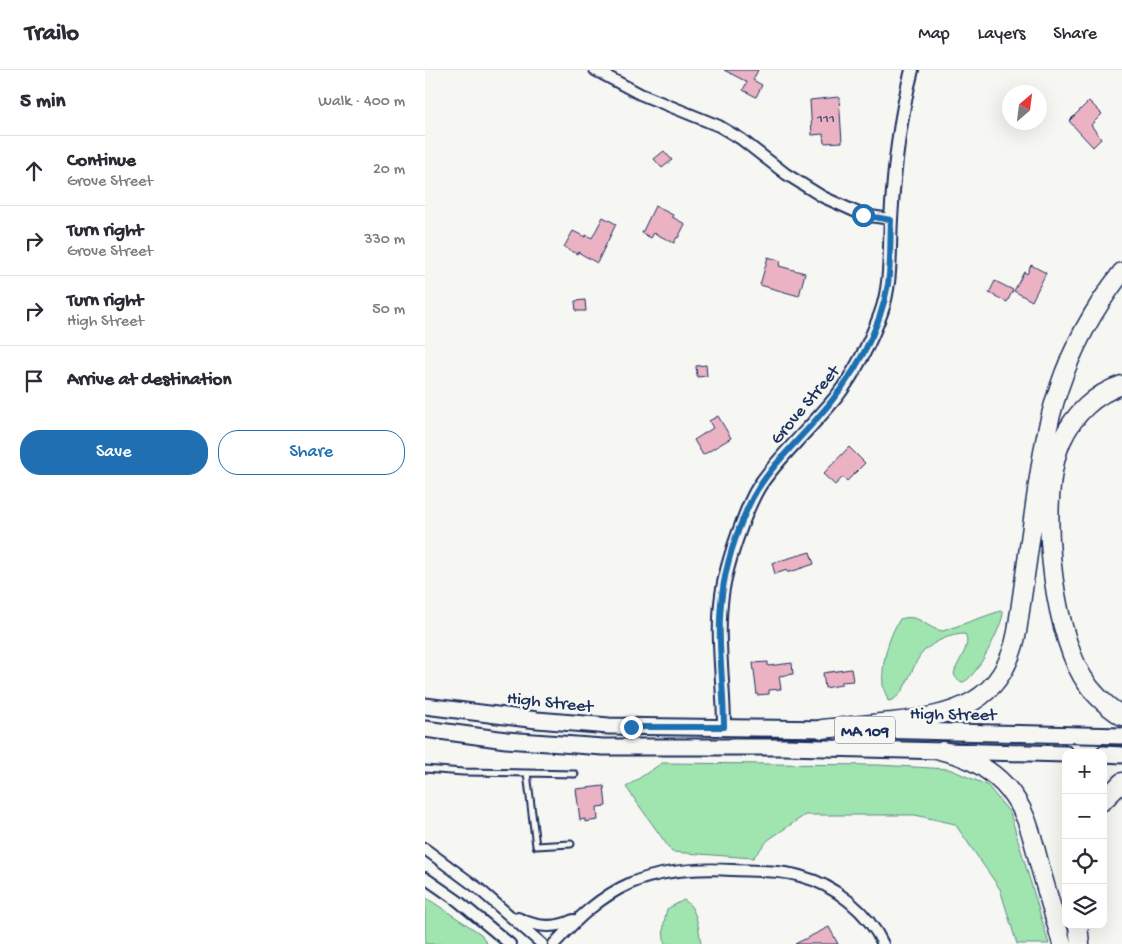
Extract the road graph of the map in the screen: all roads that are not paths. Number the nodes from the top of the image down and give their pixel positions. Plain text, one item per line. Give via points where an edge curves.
1 (595, 70) edge
2 (912, 70) edge
3 (891, 220) junction
4 (1122, 272) edge
5 (1122, 385) edge
6 (425, 706) edge
7 (1122, 716) edge
8 (724, 727) junction
9 (425, 728) edge
10 (823, 729) junction
11 (1122, 736) edge
12 (943, 751) junction
13 (1062, 754) edge
14 (1107, 754) edge
15 (1122, 755) edge
16 (425, 769) edge
17 (527, 773) junction
18 (575, 774) dead end
19 (1122, 782) edge
20 (1107, 797) edge
21 (571, 844) dead end
22 (425, 849) edge
23 (425, 878) edge
24 (508, 913) junction
25 (579, 917) junction
26 (492, 928) junction
27 (1078, 929) edge
28 (503, 944) edge
29 (510, 944) edge
30 (542, 944) edge
31 (554, 944) edge
32 (883, 944) edge
33 (1062, 944) edge
34 (1080, 944) edge

1 - 3 street via 640,94 719,126 823,197 863,215
2 - 3 street, Grove Street via 902,113
3 - 8 street, Grove Street via 888,282 883,307 863,354 838,395 757,489 731,555 721,611
4 - 10 highway via 1079,341 1051,413 1041,461 1016,642 1001,675 982,696 952,712
5 - 7 highway via 1087,405 1067,430 1055,462 1050,527 1055,591 1070,650 1092,690
6 - 8 main road, High Street / MA 109 via 609,726
8 - 10 main road, High Street / MA 109
9 - 12 main road, MA 109 via 506,740 587,746
10 - 11 main road, High Street / MA 109
12 - 13 main road, MA 109
12 - 33 highway via 985,768 1007,787 1018,802 1029,828
14 - 15 main road
16 - 17 lane
17 - 18 lane
17 - 21 lane via 535,846
19 - 20 highway
22 - 24 street
23 - 26 street
24 - 25 street via 542,926 564,924
24 - 30 street
25 - 31 street
25 - 32 street via 609,894 649,877 689,870 769,871 800,876 841,895 867,919
26 - 28 street
26 - 29 street
27 - 34 highway

